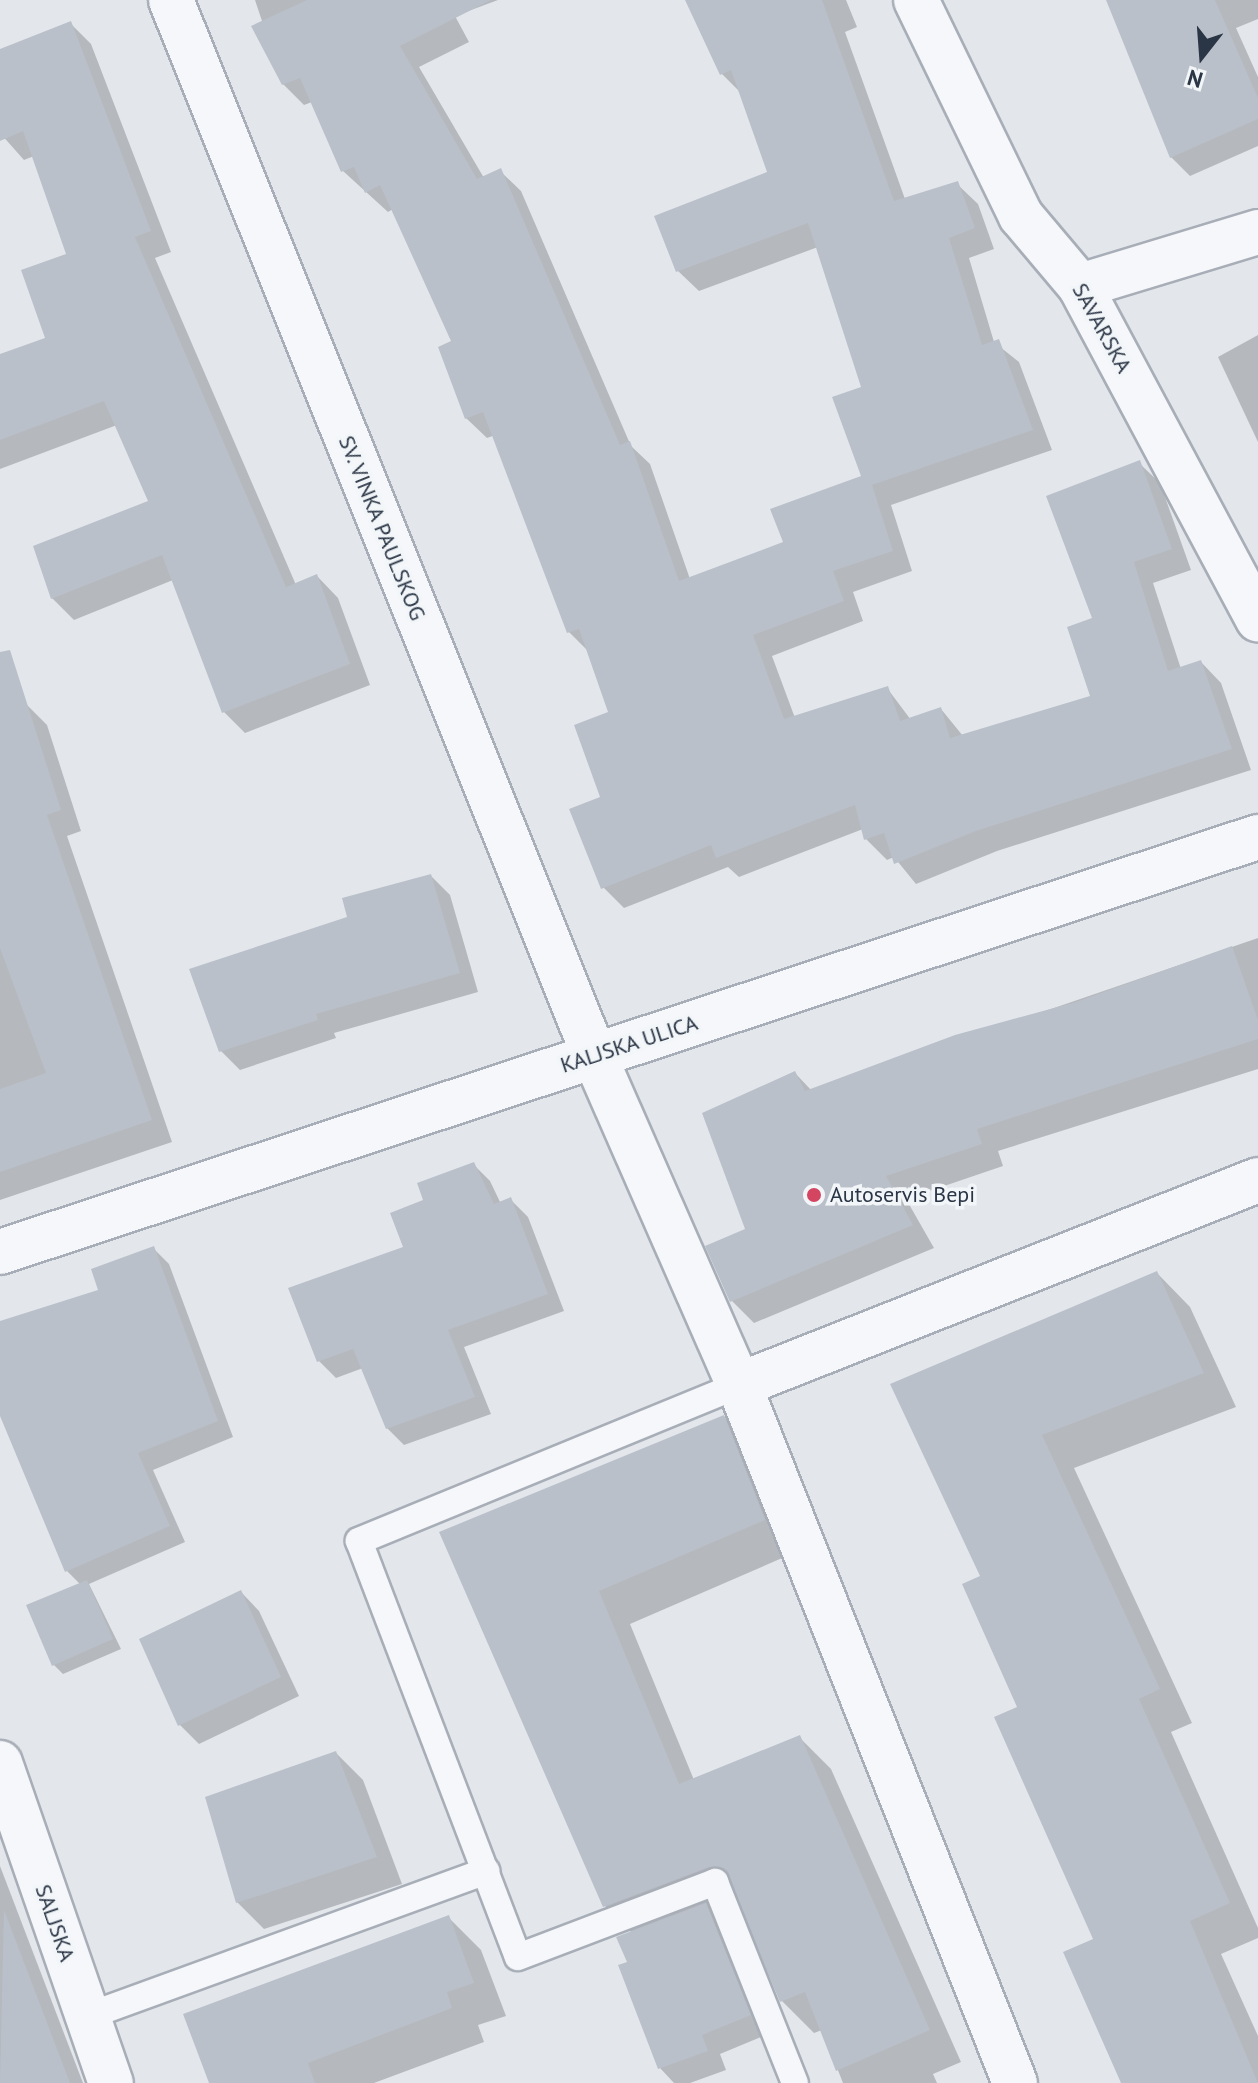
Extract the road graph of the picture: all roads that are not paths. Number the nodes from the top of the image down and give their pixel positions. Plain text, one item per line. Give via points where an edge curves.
1 (171, 0) edge
2 (916, 0) edge
3 (1258, 232) edge
4 (1080, 286) junction
5 (1258, 620) edge
6 (1258, 837) edge
7 (594, 1055) junction
8 (1258, 1180) edge
9 (0, 1252) edge
10 (739, 1385) junction
11 (0, 1763) edge
12 (486, 1871) junction
13 (88, 2016) junction
14 (111, 2083) edge
15 (795, 2083) edge
16 (1015, 2083) edge

1 - 7 street, SV. VINKA PAULSKOG
2 - 4 street, SAVARSKA via 1021,216
3 - 4 street
4 - 5 street, SAVARSKA
6 - 7 street, KALJSKA ULICA
7 - 9 street, KALJSKA ULICA
7 - 10 street, SV. VINKA PAULSKOG
8 - 10 street
10 - 12 lane via 359,1541
10 - 16 street, SV. VINKA PAULSKOG
11 - 13 street, SALJSKA
12 - 13 lane
12 - 15 lane via 518,1957 715,1882
13 - 14 street, SALJSKA

